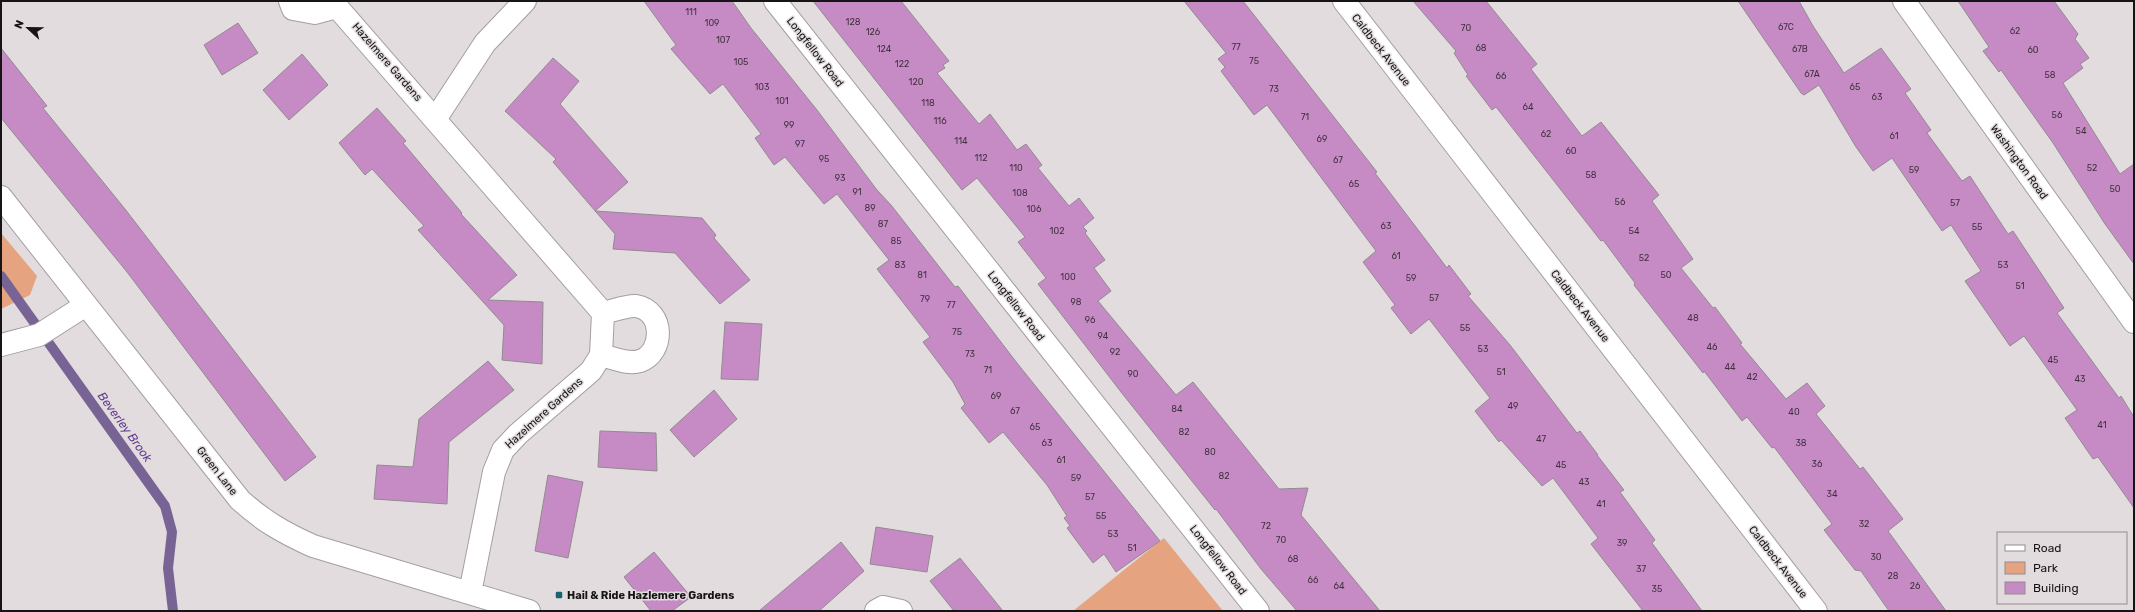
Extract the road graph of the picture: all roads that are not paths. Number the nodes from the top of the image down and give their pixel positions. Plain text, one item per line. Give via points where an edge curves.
1 (290, 1) edge
2 (525, 1) edge
3 (775, 1) edge
4 (1344, 1) edge
5 (1904, 1) edge
6 (339, 4) edge
7 (436, 118) junction
8 (1, 197) edge
9 (86, 305) junction
10 (603, 313) junction
11 (2134, 322) edge
12 (1, 346) edge
13 (601, 355) junction
14 (470, 593) junction
15 (528, 611) edge
16 (876, 611) edge
17 (901, 611) edge
18 (1258, 611) edge
19 (1816, 611) edge

1 - 6 street, Hazelmere Gardens via 293,9 315,13
2 - 7 street via 485,43
3 - 18 street, Longfellow Road
4 - 19 street, Caldbeck Avenue
5 - 11 street, Washington Road
6 - 7 street, Hazelmere Gardens
7 - 10 street, Hazelmere Gardens
8 - 9 street, Green Lane
9 - 12 street via 39,335
9 - 14 street, Green Lane via 240,500 260,518 284,533 313,546
10 - 13 street
10 - 13 street via 635,306 647,309 656,319 659,335 653,351 641,361 628,362
13 - 14 street, Hazelmere Gardens via 591,371 503,450 494,472
14 - 15 street, Green Lane
16 - 17 street via 883,608

